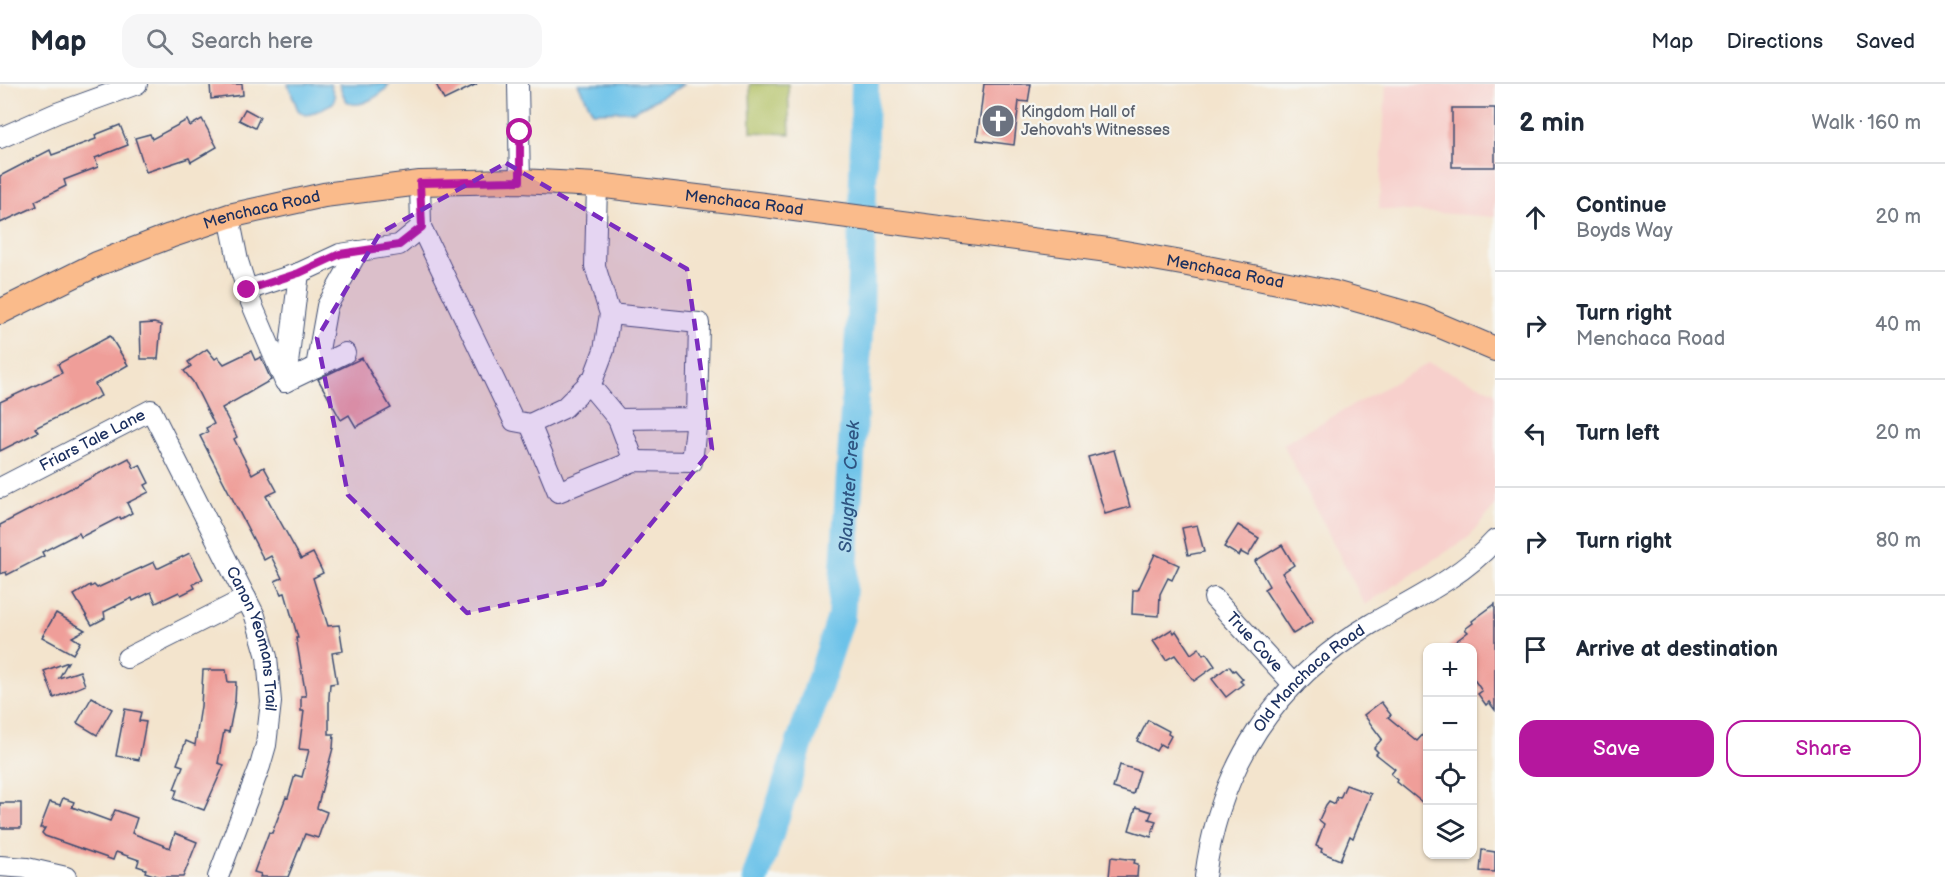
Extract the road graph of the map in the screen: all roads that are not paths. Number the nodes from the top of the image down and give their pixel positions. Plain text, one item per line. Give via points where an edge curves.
1 (137, 84) edge
2 (518, 84) edge
3 (0, 138) edge
4 (520, 181) junction
5 (420, 183) junction
6 (597, 185) junction
7 (229, 216) junction
8 (422, 227) junction
9 (358, 251) junction
10 (299, 273) junction
11 (247, 290) junction
12 (0, 312) edge
13 (610, 314) junction
14 (1495, 349) edge
15 (345, 353) dead end
16 (316, 367) junction
17 (285, 382) junction
18 (588, 383) junction
19 (151, 410) joint
20 (697, 418) junction
21 (618, 419) junction
22 (530, 423) junction
23 (634, 461) junction
24 (0, 488) edge
25 (1495, 540) edge
26 (246, 598) junction
27 (1214, 598) dead end
28 (127, 658) dead end
29 (1294, 685) junction
30 (0, 866) edge
31 (66, 877) edge
32 (218, 877) edge
33 (1204, 877) edge

1 - 3 street
2 - 4 street
4 - 5 main road, Menchaca Road
4 - 6 main road, Menchaca Road
5 - 7 main road, Menchaca Road via 324,195
5 - 8 street
6 - 13 street via 595,266
6 - 14 main road, Menchaca Road via 1108,250 1242,274 1334,293 1422,318
7 - 11 street
7 - 12 main road, Menchaca Road via 98,264
8 - 9 street via 399,245
8 - 22 street via 513,421
9 - 10 street via 340,254
9 - 16 street via 327,306
10 - 11 street
10 - 17 street
11 - 17 street
13 - 18 street via 604,350
13 - 20 street via 699,323
15 - 16 street
16 - 17 street
18 - 21 street
18 - 22 street via 564,408
19 - 24 street, Friars Tale Lane
19 - 26 street, Canon Yeomans Trail
20 - 21 street
20 - 23 street via 692,462
21 - 23 street
22 - 23 street via 558,492
25 - 29 street, Old Manchaca Road via 1439,585 1338,646
26 - 28 street
26 - 32 street, Canon Yeomans Trail via 267,657 269,724 260,766
27 - 29 street, True Cove
29 - 33 street, Old Manchaca Road via 1256,730 1233,773 1218,812
30 - 31 street

